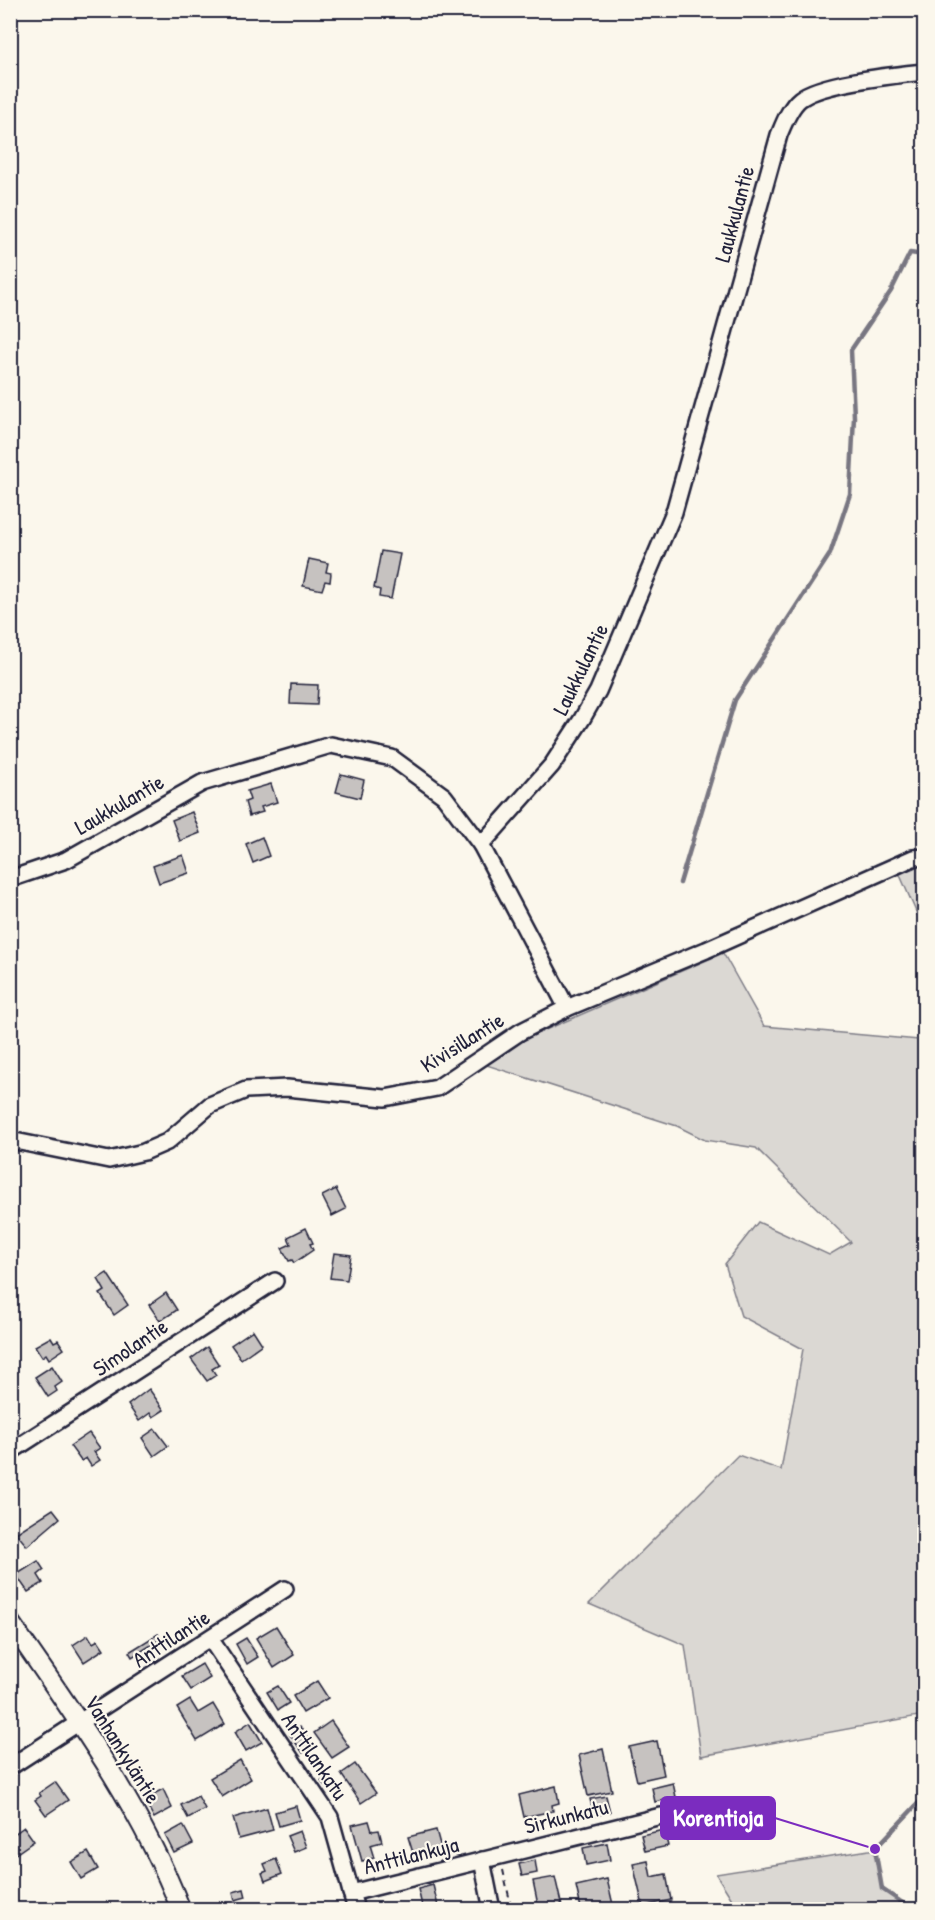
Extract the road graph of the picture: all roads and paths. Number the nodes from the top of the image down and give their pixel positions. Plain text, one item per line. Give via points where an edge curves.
1 (924, 72) edge
2 (481, 845) junction
3 (924, 857) edge
4 (10, 879) edge
5 (567, 1008) junction
6 (10, 1140) edge
7 (275, 1281) dead end
8 (10, 1452) edge
9 (285, 1589) dead end
10 (10, 1622) edge
11 (211, 1640) junction
12 (80, 1722) junction
13 (10, 1767) edge
14 (661, 1816) dead end
15 (500, 1855) junction
16 (482, 1860) junction
17 (351, 1893) junction
18 (182, 1910) edge
19 (356, 1910) edge
20 (492, 1910) edge
21 (512, 1910) edge

1 - 2 street, Laukkulantie via 811,92 799,99 787,117 776,144 674,512 582,720 552,765
2 - 4 street, Laukkulantie via 444,796 392,758 331,745 202,783 66,860
2 - 5 street
3 - 5 street, Kivisillantie via 913,858
5 - 6 street, Kivisillantie via 520,1032 437,1088 384,1098 287,1089 246,1090 210,1105 167,1142 109,1160
7 - 8 street, Simolantie
9 - 11 street, Anttilantie
10 - 12 street, Vanhankyläntie
11 - 12 street, Anttilantie
11 - 17 street, Anttilankatu via 330,1817
12 - 13 street, Anttilantie
12 - 18 street, Vanhankyläntie via 147,1836
14 - 15 street, Sirkunkatu
15 - 16 street, Sirkunkatu
15 - 21 path
16 - 17 street, Anttilankuja
16 - 20 street
17 - 19 street, Anttilankatu

